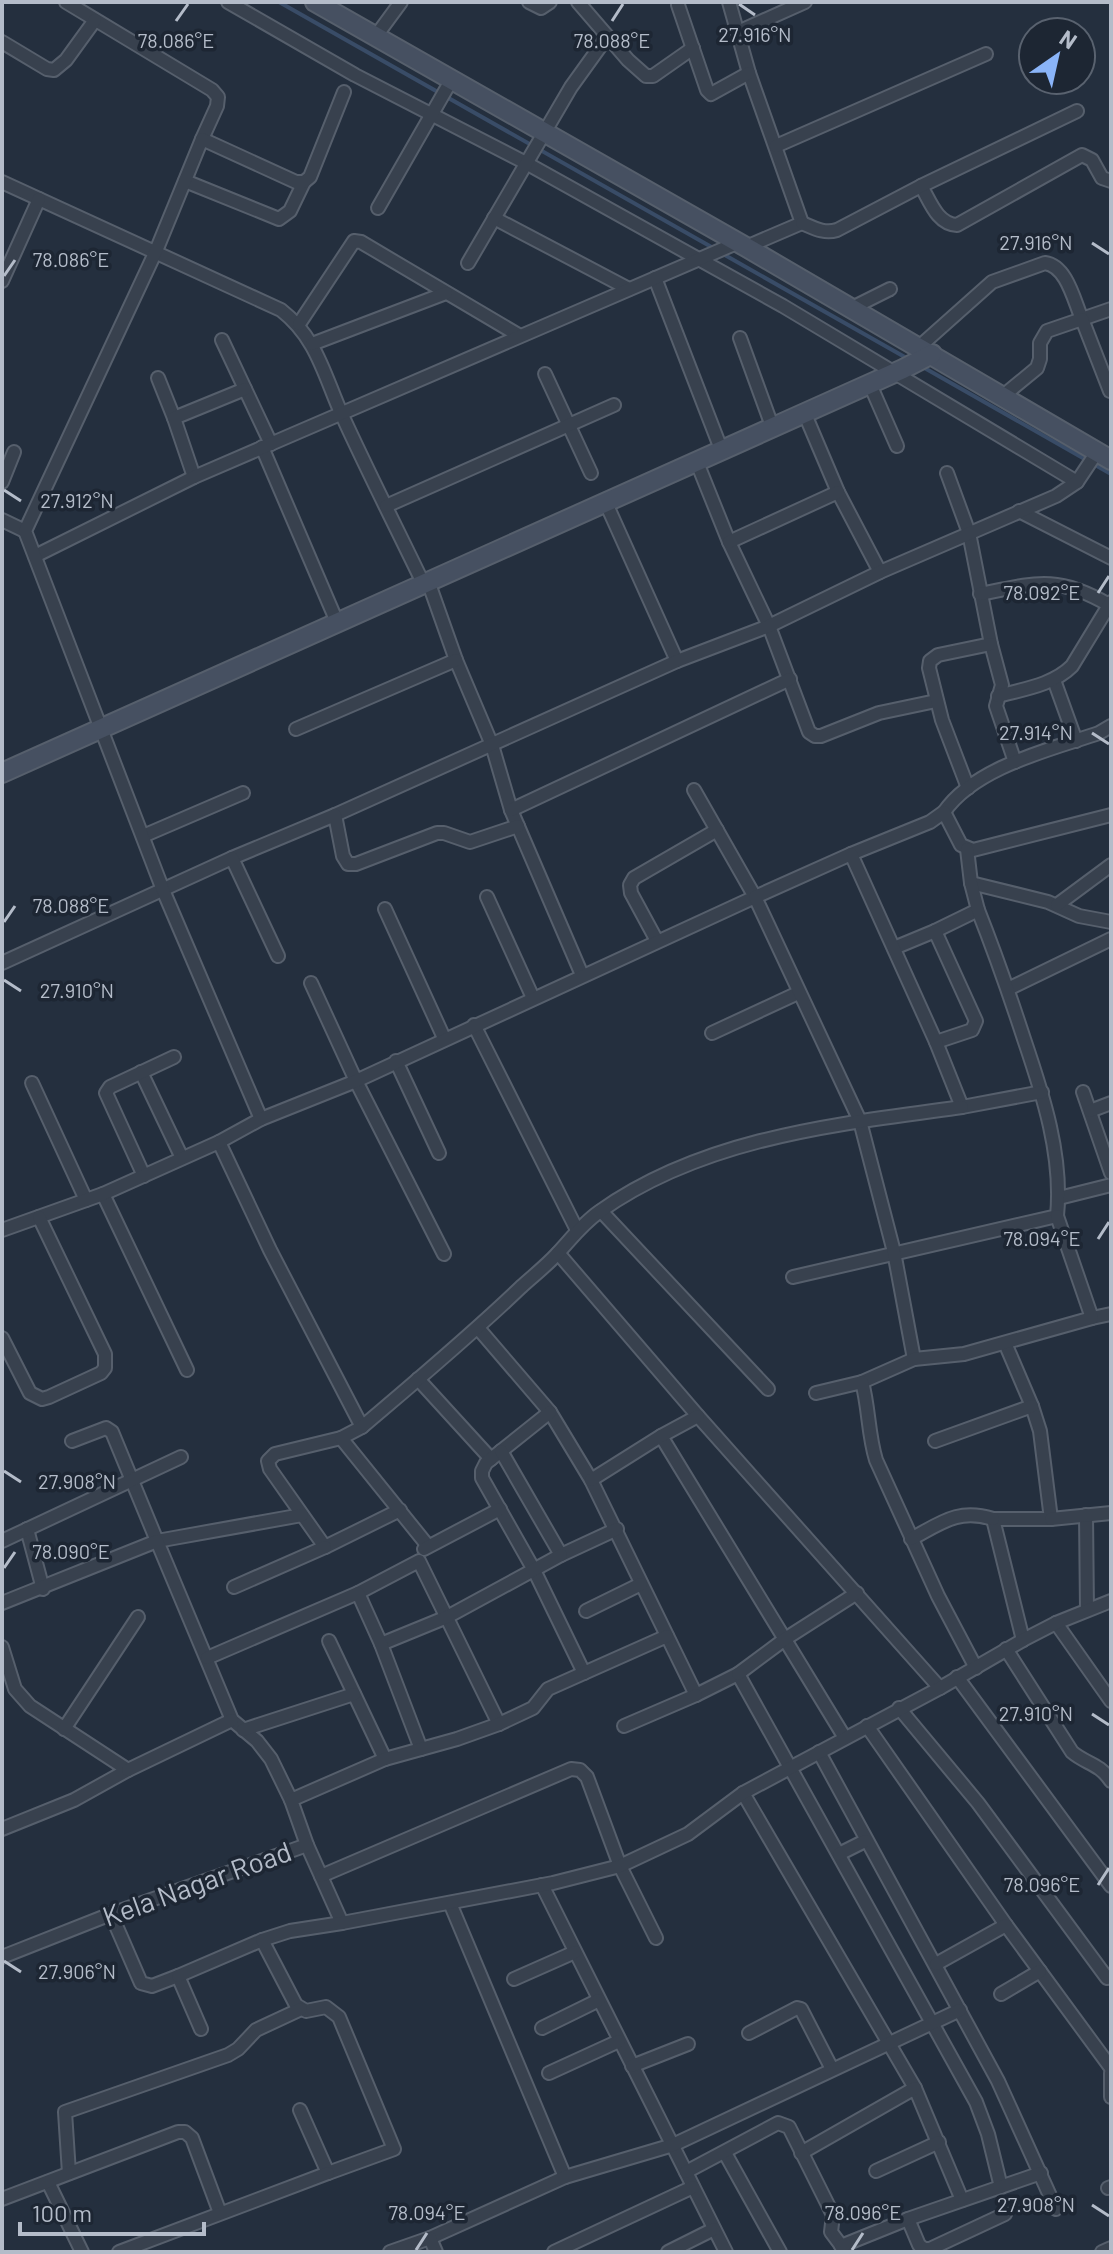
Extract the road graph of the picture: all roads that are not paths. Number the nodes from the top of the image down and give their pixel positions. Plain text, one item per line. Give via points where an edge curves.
1 (66, 2) edge
2 (228, 2) edge
3 (315, 2) edge
4 (401, 2) edge
5 (529, 2) edge
6 (550, 2) edge
7 (578, 2) edge
8 (729, 2) edge
9 (805, 2) edge
10 (678, 5) dead end
11 (95, 20) junction
12 (738, 32) junction
13 (376, 36) junction
14 (607, 37) junction
15 (2, 42) edge
16 (693, 48) junction
17 (986, 54) dead end
18 (749, 73) junction
19 (448, 86) junction
20 (344, 92) dead end
21 (433, 111) junction
22 (1077, 111) dead end
23 (545, 131) junction
24 (202, 139) junction
25 (776, 146) junction
26 (526, 163) junction
27 (185, 181) junction
28 (1111, 181) edge
29 (2, 182) edge
30 (304, 182) junction
31 (921, 186) junction
32 (39, 199) junction
33 (378, 208) dead end
34 (494, 218) junction
35 (802, 223) junction
36 (742, 244) junction
37 (156, 251) junction
38 (710, 254) junction
39 (6, 260) edge
40 (468, 263) dead end
41 (655, 278) junction
42 (2, 281) edge
43 (629, 289) junction
44 (890, 289) dead end
45 (446, 293) junction
46 (852, 308) junction
47 (1111, 309) edge
48 (1082, 319) junction
49 (299, 324) junction
50 (520, 336) junction
51 (740, 338) dead end
52 (222, 340) dead end
53 (312, 344) junction
54 (913, 361) junction
55 (545, 374) dead end
56 (158, 378) dead end
57 (869, 382) junction
58 (245, 389) junction
59 (1110, 391) edge
60 (1003, 396) junction
61 (614, 405) dead end
62 (804, 412) junction
63 (341, 413) junction
64 (174, 418) junction
65 (569, 425) junction
66 (772, 426) junction
67 (266, 446) junction
68 (897, 446) dead end
69 (721, 449) junction
70 (14, 452) dead end
71 (1100, 457) edge
72 (696, 460) junction
73 (591, 473) dead end
74 (947, 473) dead end
75 (194, 477) junction
76 (1081, 477) junction
77 (2, 482) edge
78 (838, 492) junction
79 (605, 501) junction
80 (386, 506) junction
81 (1019, 511) junction
82 (2, 520) edge
83 (25, 531) junction
84 (969, 533) junction
85 (729, 542) junction
86 (35, 556) junction
87 (1111, 558) edge
88 (880, 572) junction
89 (425, 582) junction
90 (980, 594) junction
91 (1110, 603) edge
92 (337, 622) junction
93 (769, 626) junction
94 (991, 644) junction
95 (456, 660) junction
96 (677, 661) junction
97 (790, 679) junction
98 (1054, 680) junction
99 (998, 696) junction
100 (936, 701) junction
101 (1111, 726) edge
102 (102, 728) junction
103 (296, 729) dead end
104 (1076, 741) junction
105 (492, 745) junction
106 (1015, 762) junction
107 (2, 773) edge
108 (968, 788) junction
109 (694, 790) dead end
110 (243, 793) dead end
111 (511, 810) junction
112 (944, 812) junction
113 (335, 815) junction
114 (1111, 815) edge
115 (518, 826) junction
116 (717, 830) junction
117 (143, 836) junction
118 (967, 849) junction
119 (851, 854) junction
120 (232, 858) junction
121 (1111, 865) edge
122 (971, 883) junction
123 (163, 890) junction
124 (487, 897) dead end
125 (755, 897) junction
126 (1057, 905) junction
127 (385, 909) dead end
128 (978, 910) junction
129 (1111, 922) edge
130 (935, 931) junction
131 (1111, 939) edge
132 (657, 941) junction
133 (894, 948) junction
134 (278, 956) dead end
135 (2, 963) edge
136 (582, 975) junction
137 (311, 983) dead end
138 (1008, 989) junction
139 (798, 993) junction
140 (533, 998) junction
141 (474, 1025) junction
142 (712, 1033) dead end
143 (444, 1038) junction
144 (936, 1042) junction
145 (174, 1057) dead end
146 (396, 1061) junction
147 (141, 1072) junction
148 (356, 1081) junction
149 (32, 1083) dead end
150 (1042, 1092) junction
151 (1083, 1092) dead end
152 (1111, 1103) edge
153 (962, 1107) junction
154 (1090, 1111) junction
155 (261, 1119) junction
156 (860, 1121) junction
157 (219, 1142) junction
158 (439, 1153) dead end
159 (182, 1158) junction
160 (1111, 1173) edge
161 (144, 1176) junction
162 (1111, 1185) edge
163 (103, 1194) junction
164 (1059, 1198) junction
165 (86, 1200) junction
166 (601, 1211) junction
167 (1057, 1216) junction
168 (39, 1217) junction
169 (2, 1230) edge
170 (577, 1230) junction
171 (894, 1252) junction
172 (558, 1253) junction
173 (444, 1254) dead end
174 (793, 1277) dead end
175 (1111, 1314) edge
176 (1092, 1318) junction
177 (478, 1328) junction
178 (2, 1338) edge
179 (1005, 1343) junction
180 (914, 1359) junction
181 (187, 1370) dead end
182 (418, 1379) junction
183 (862, 1382) junction
184 (768, 1389) dead end
185 (816, 1393) dead end
186 (1032, 1406) junction
187 (550, 1412) junction
188 (698, 1416) junction
189 (362, 1427) junction
190 (661, 1436) junction
191 (341, 1438) junction
192 (72, 1441) dead end
193 (935, 1441) dead end
194 (496, 1455) junction
195 (181, 1457) dead end
196 (131, 1479) junction
197 (591, 1480) junction
198 (500, 1509) junction
199 (400, 1510) junction
200 (1111, 1513) edge
201 (302, 1515) junction
202 (1086, 1515) junction
203 (993, 1519) junction
204 (1051, 1519) junction
205 (27, 1529) junction
206 (617, 1529) junction
207 (911, 1539) junction
208 (2, 1541) edge
209 (157, 1541) junction
210 (428, 1546) junction
211 (325, 1547) junction
212 (561, 1555) junction
213 (419, 1561) junction
214 (534, 1570) junction
215 (641, 1584) junction
216 (234, 1587) dead end
217 (43, 1589) junction
218 (358, 1593) junction
219 (857, 1593) junction
220 (1111, 1601) edge
221 (2, 1603) edge
222 (1087, 1610) junction
223 (586, 1611) dead end
224 (138, 1617) dead end
225 (447, 1617) junction
226 (1056, 1623) junction
227 (667, 1636) junction
228 (785, 1639) junction
229 (1023, 1640) junction
230 (329, 1641) dead end
231 (381, 1644) junction
232 (2, 1647) edge
233 (1006, 1649) junction
234 (207, 1658) junction
235 (976, 1668) junction
236 (584, 1673) junction
237 (738, 1674) junction
238 (957, 1677) junction
239 (940, 1688) junction
240 (354, 1694) junction
241 (696, 1695) junction
242 (1111, 1701) edge
243 (899, 1708) junction
244 (232, 1720) junction
245 (499, 1724) junction
246 (624, 1726) dead end
247 (867, 1726) junction
248 (64, 1729) junction
249 (243, 1730) junction
250 (845, 1738) junction
251 (421, 1749) junction
252 (819, 1752) junction
253 (385, 1759) junction
254 (791, 1767) junction
255 (128, 1770) junction
256 (1111, 1781) edge
257 (743, 1793) junction
258 (291, 1800) junction
259 (2, 1829) edge
260 (865, 1841) junction
261 (307, 1845) junction
262 (839, 1854) junction
263 (620, 1866) junction
264 (321, 1876) junction
265 (542, 1885) junction
266 (1111, 1886) edge
267 (450, 1903) junction
268 (111, 1914) junction
269 (342, 1923) junction
270 (1006, 1925) junction
271 (656, 1938) dead end
272 (262, 1940) junction
273 (575, 1952) junction
274 (2, 1957) edge
275 (936, 1964) junction
276 (1040, 1971) junction
277 (178, 1976) junction
278 (1107, 1978) dead end
279 (514, 1979) dead end
280 (1001, 1994) dead end
281 (599, 2000) junction
282 (301, 2009) junction
283 (960, 2010) junction
284 (932, 2023) junction
285 (542, 2028) dead end
286 (201, 2029) dead end
287 (749, 2033) dead end
288 (619, 2041) junction
289 (890, 2042) junction
290 (688, 2044) dead end
291 (632, 2066) junction
292 (832, 2069) junction
293 (1111, 2071) edge
294 (549, 2073) dead end
295 (915, 2088) junction
296 (1111, 2097) edge
297 (300, 2110) dead end
298 (939, 2142) junction
299 (673, 2145) junction
300 (725, 2153) junction
301 (801, 2153) junction
302 (876, 2171) dead end
303 (686, 2172) junction
304 (69, 2173) junction
305 (328, 2173) junction
306 (1041, 2173) junction
307 (565, 2177) junction
308 (48, 2182) junction
309 (693, 2187) junction
310 (1001, 2187) junction
311 (2, 2199) edge
312 (962, 2200) junction
313 (1056, 2209) dead end
314 (220, 2213) junction
315 (1005, 2214) dead end
316 (908, 2219) junction
317 (714, 2229) junction
318 (430, 2238) junction
319 (1111, 2248) edge
320 (844, 2249) edge
321 (82, 2252) edge
322 (119, 2252) edge
323 (390, 2252) edge
324 (436, 2252) edge
325 (554, 2252) edge
326 (668, 2252) edge
327 (726, 2252) edge
328 (780, 2252) edge
329 (1102, 2252) edge

1 - 11 street
2 - 21 street via 315,54
3 - 13 street
4 - 13 street
5 - 6 street via 541,8
7 - 14 street
8 - 12 street
9 - 12 street
10 - 16 street
11 - 15 street via 54,70
11 - 24 street via 212,90 217,106
12 - 18 street
13 - 19 street
14 - 16 street via 646,76
14 - 23 street
16 - 18 street via 711,94
17 - 25 street
18 - 25 street
19 - 21 street
19 - 23 street
20 - 30 street
21 - 26 street
21 - 33 street
22 - 31 street
23 - 26 street
23 - 36 street
24 - 27 street
24 - 30 street
25 - 35 street
26 - 34 street
26 - 38 street
27 - 30 street via 279,219 290,211
27 - 37 street
28 - 31 street via 1082,155 957,225 940,219
29 - 32 street
31 - 35 street via 829,233
32 - 37 street
32 - 39 street
34 - 40 street
34 - 43 street
35 - 36 street
36 - 38 street
36 - 46 street
37 - 49 street via 281,310
37 - 83 street
38 - 41 street
38 - 54 street
39 - 42 street
41 - 43 street
41 - 69 street
43 - 50 street
44 - 46 street
45 - 49 street via 354,241
45 - 50 street
45 - 53 street
46 - 54 street
47 - 48 street
48 - 54 street via 1061,271 1045,263 992,282
48 - 59 street
48 - 60 street via 1047,331 1037,368
49 - 53 street
50 - 63 street
51 - 66 street
52 - 58 street
53 - 63 street
54 - 57 street
54 - 60 street
54 - 76 street
55 - 65 street
56 - 64 street
57 - 62 street
57 - 68 street
58 - 64 street
58 - 67 street
60 - 71 street
61 - 65 street
62 - 66 street
62 - 78 street
63 - 67 street
63 - 80 street
64 - 75 street
65 - 73 street
65 - 80 street
66 - 69 street
67 - 75 street
67 - 92 street
69 - 72 street
70 - 77 street
71 - 76 street
72 - 79 street
72 - 85 street
74 - 84 street
75 - 86 street
76 - 81 street via 1056,496
78 - 85 street
78 - 88 street
79 - 89 street
79 - 96 street
80 - 89 street
81 - 84 street
81 - 87 street
82 - 83 street
83 - 86 street
84 - 88 street
84 - 90 street
85 - 93 street
86 - 102 street
88 - 93 street
89 - 92 street
89 - 95 street
90 - 91 street via 1066,584
90 - 94 street
91 - 98 street via 1072,666
92 - 102 street
93 - 96 street
93 - 97 street
94 - 99 street via 1002,685
94 - 100 street via 933,657 929,668
95 - 103 street
95 - 105 street
96 - 105 street
97 - 100 street via 815,736 893,709
97 - 111 street
98 - 99 street
98 - 104 street
99 - 106 street via 996,706
100 - 108 street
101 - 104 street
102 - 107 street
102 - 117 street
104 - 106 street
105 - 111 street
105 - 113 street
106 - 108 street
108 - 112 street
109 - 116 street
110 - 117 street
111 - 115 street
112 - 118 street
112 - 119 street
113 - 115 street via 348,864 437,833 470,842
113 - 120 street
114 - 118 street
115 - 136 street
116 - 125 street
116 - 132 street via 630,885
117 - 123 street
118 - 122 street
119 - 125 street
119 - 133 street
120 - 123 street
120 - 134 street
121 - 126 street
122 - 126 street
122 - 128 street
123 - 135 street
123 - 155 street
124 - 140 street
125 - 132 street
125 - 139 street
126 - 129 street
127 - 143 street
128 - 130 street
128 - 138 street
130 - 133 street
130 - 144 street via 976,1021 972,1030
131 - 138 street
132 - 136 street
133 - 144 street
136 - 140 street
137 - 148 street
138 - 150 street
139 - 142 street
139 - 156 street
140 - 141 street
141 - 143 street
141 - 170 street
143 - 146 street
144 - 153 street
145 - 147 street
146 - 148 street
146 - 158 street
147 - 159 street
147 - 161 street via 106,1093
148 - 155 street
148 - 173 street
149 - 165 street
150 - 153 street
150 - 164 street
151 - 154 street
152 - 154 street
153 - 156 street
154 - 160 street
155 - 157 street
156 - 166 street via 712,1156
156 - 171 street
157 - 159 street
157 - 189 street
159 - 161 street
161 - 163 street
162 - 164 street
163 - 165 street
163 - 181 street
164 - 167 street
165 - 168 street
166 - 170 street
166 - 184 street
167 - 171 street
167 - 176 street
168 - 169 street
168 - 178 street via 105,1354 105,1368 37,1398
170 - 172 street
171 - 174 street
171 - 180 street
172 - 177 street
172 - 188 street
175 - 176 street
176 - 179 street
177 - 182 street
177 - 187 street
179 - 180 street
179 - 186 street
180 - 183 street
182 - 189 street
182 - 194 street
183 - 185 street
183 - 207 street via 876,1460
186 - 193 street
186 - 204 street via 1044,1453
187 - 194 street
187 - 197 street
188 - 190 street
188 - 219 street
189 - 191 street
190 - 197 street
190 - 228 street
191 - 199 street
191 - 201 street via 275,1454 268,1461
192 - 196 street via 109,1429
194 - 198 street via 482,1478
194 - 212 street
195 - 196 street
196 - 205 street
196 - 209 street
197 - 206 street
198 - 210 street
198 - 214 street
199 - 210 street
199 - 211 street
200 - 202 street
201 - 209 street
201 - 211 street
202 - 204 street
202 - 222 street
203 - 204 street
203 - 207 street via 976,1513 954,1515
203 - 229 street
205 - 208 street
205 - 217 street
206 - 212 street
206 - 215 street
207 - 235 street
209 - 217 street
209 - 234 street
210 - 213 street
211 - 216 street
212 - 214 street
213 - 218 street
213 - 225 street
214 - 225 street
214 - 236 street
215 - 223 street
215 - 227 street
217 - 221 street
218 - 231 street
218 - 234 street
219 - 228 street
219 - 239 street
220 - 222 street
222 - 226 street
224 - 248 street
225 - 231 street
225 - 245 street
226 - 229 street
226 - 242 street
227 - 236 street, Kela Nagar Road
227 - 241 street
228 - 237 street
228 - 250 street
229 - 233 street
230 - 240 street
231 - 251 street
232 - 248 street via 15,1689
233 - 235 street
233 - 256 street via 1072,1752 1095,1764
234 - 244 street
235 - 238 street
236 - 245 street, Kela Nagar Road via 548,1689 533,1708
237 - 241 street
237 - 254 street
238 - 239 street
238 - 266 street
239 - 243 street
240 - 249 street
240 - 253 street
241 - 246 street
243 - 247 street
243 - 278 street via 978,1803
244 - 249 street
244 - 255 street
245 - 251 street, Kela Nagar Road
247 - 250 street
247 - 270 street
248 - 255 street
249 - 258 street via 271,1759
250 - 252 street
251 - 253 street, Kela Nagar Road
252 - 254 street
252 - 260 street
253 - 258 street, Kela Nagar Road
254 - 257 street
254 - 262 street
255 - 259 street via 74,1800
257 - 263 street via 688,1834
257 - 289 street
258 - 261 street, Kela Nagar Road
260 - 262 street
260 - 275 street
261 - 264 street
261 - 268 street, Kela Nagar Road
262 - 284 street
263 - 264 street via 587,1777 571,1769
263 - 265 street
263 - 271 street
264 - 269 street
265 - 267 street
265 - 273 street
267 - 269 street
267 - 307 street
268 - 274 street, Kela Nagar Road
268 - 277 street via 141,1983 152,1986
269 - 272 street
270 - 275 street
270 - 276 street
272 - 277 street
272 - 282 street
273 - 279 street
273 - 281 street
275 - 283 street
276 - 280 street
276 - 293 street
277 - 286 street
281 - 285 street
281 - 288 street
282 - 304 street via 256,2030 228,2055 65,2112
282 - 305 street via 326,2007 339,2017 394,2149
283 - 284 street
283 - 306 street
284 - 289 street
284 - 310 street via 976,2102
287 - 292 street via 801,2009
288 - 291 street
288 - 294 street
289 - 292 street
289 - 295 street
290 - 291 street
291 - 299 street
292 - 299 street
293 - 296 street
295 - 298 street
295 - 301 street
297 - 305 street
298 - 302 street
298 - 312 street
299 - 303 street
299 - 307 street
300 - 301 street via 778,2123 789,2127
300 - 303 street
300 - 328 street
301 - 320 street via 833,2215 831,2232
303 - 309 street
304 - 308 street
304 - 314 street via 185,2132 192,2138
305 - 314 street
306 - 310 street
306 - 313 street
307 - 318 street
308 - 311 street
308 - 321 street
309 - 317 street
309 - 325 street
310 - 312 street
312 - 316 street
314 - 322 street
315 - 316 street via 930,2249 919,2245
316 - 320 street
317 - 326 street
317 - 327 street
318 - 323 street
318 - 324 street
319 - 329 street

